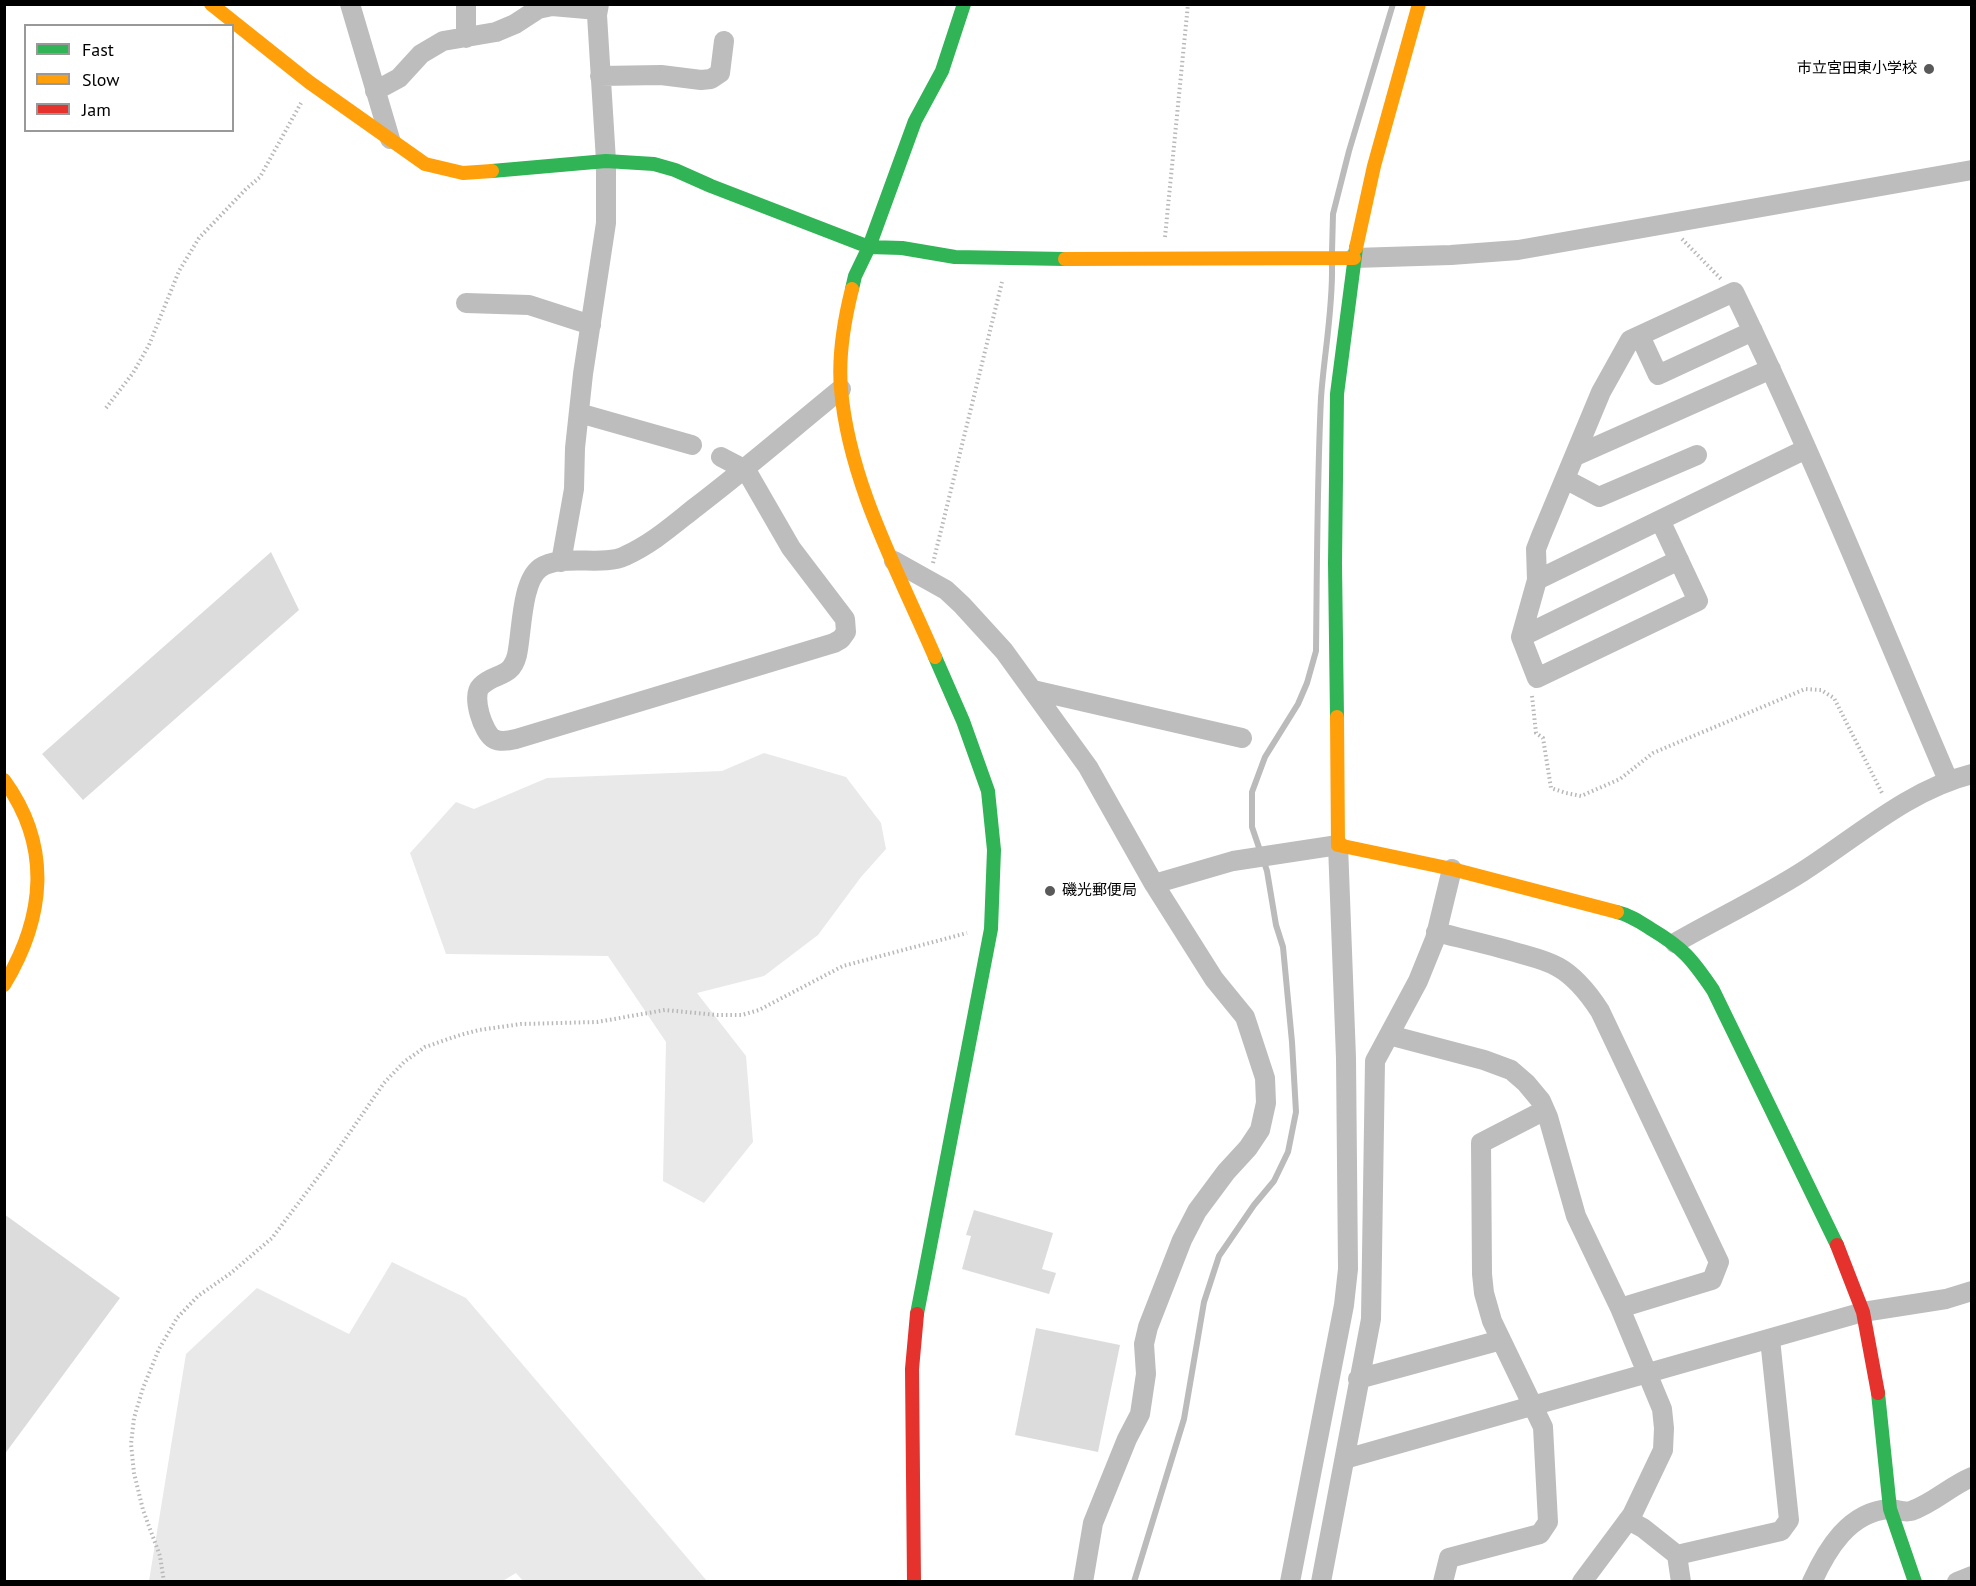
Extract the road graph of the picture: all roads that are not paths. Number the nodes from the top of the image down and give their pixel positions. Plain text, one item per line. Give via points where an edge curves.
1 (211, 4) edge
2 (350, 4) edge
3 (466, 4) edge
4 (964, 4) edge
5 (1419, 4) edge
6 (598, 7) edge
7 (466, 38) junction
8 (724, 41) dead end
9 (600, 76) junction
10 (375, 90) junction
11 (390, 139) junction
12 (606, 160) junction
13 (1971, 170) edge
14 (869, 248) junction
15 (1349, 258) junction
16 (466, 303) dead end
17 (591, 325) junction
18 (1753, 331) junction
19 (1640, 336) junction
20 (1771, 369) junction
21 (841, 389) junction
22 (579, 413) junction
23 (692, 445) dead end
24 (1806, 449) junction
25 (1697, 455) dead end
26 (1575, 456) junction
27 (721, 457) dead end
28 (746, 470) junction
29 (1565, 479) junction
30 (1660, 520) junction
31 (1678, 560) junction
32 (894, 561) junction
33 (561, 562) junction
34 (1537, 580) junction
35 (1521, 638) junction
36 (1033, 690) junction
37 (1242, 738) dead end
38 (1971, 774) edge
39 (4, 780) edge
40 (1948, 780) junction
41 (1338, 845) junction
42 (1452, 869) junction
43 (1154, 885) junction
44 (1436, 932) junction
45 (1675, 943) junction
46 (4, 985) edge
47 (1389, 1035) junction
48 (1545, 1110) junction
49 (1971, 1291) edge
50 (1620, 1308) junction
51 (1863, 1312) junction
52 (1770, 1339) junction
53 (1501, 1340) junction
54 (1648, 1374) junction
55 (1358, 1379) junction
56 (1533, 1406) junction
57 (1345, 1459) junction
58 (1971, 1477) edge
59 (1890, 1509) junction
60 (1628, 1520) junction
61 (1677, 1555) junction
62 (1971, 1576) edge
63 (914, 1581) edge
64 (1083, 1581) edge
65 (1290, 1581) edge
66 (1321, 1581) edge
67 (1443, 1581) edge
68 (1582, 1581) edge
69 (1682, 1581) edge
70 (1812, 1581) edge
71 (1915, 1581) edge
72 (1957, 1581) edge

1 - 11 street
2 - 10 street
3 - 7 street
4 - 14 street via 942,71 915,121
5 - 15 street
6 - 7 street via 538,9 496,32
6 - 9 street
7 - 10 street via 433,45 399,78
8 - 9 street via 720,73 711,80 661,75
9 - 12 street
10 - 11 street
11 - 12 street via 425,164 463,173
12 - 14 street via 675,170
12 - 17 street via 606,224
13 - 15 street via 1518,250
14 - 15 street via 1008,259
14 - 21 street via 855,276 846,314
15 - 41 street via 1337,394
16 - 17 street via 529,305
17 - 22 street
18 - 19 street via 1734,292
18 - 19 street via 1658,375
18 - 20 street
19 - 26 street via 1630,340 1601,392
20 - 24 street
20 - 26 street
21 - 28 street
21 - 32 street via 852,451 871,510
22 - 23 street
22 - 33 street via 574,489
24 - 30 street
24 - 40 street
25 - 29 street via 1599,497
26 - 29 street
27 - 28 street
28 - 33 street via 650,543 622,558
28 - 33 street via 791,548 846,619 846,632 834,643 516,739 495,740 487,734 476,693 481,685 513,666 525,600 534,575 540,568
29 - 34 street via 1536,549
30 - 31 street
30 - 34 street
31 - 35 street
31 - 35 street via 1698,602 1537,678
32 - 36 street via 946,590 1004,651
32 - 63 street via 963,721 988,791 994,850 991,928 917,1309 912,1369
34 - 35 street
36 - 37 street
36 - 43 street via 1088,767
38 - 40 street
39 - 46 street via 19,801 31,838 38,891 17,965
40 - 45 street via 1908,801 1801,873
41 - 42 street
41 - 43 street via 1233,861
41 - 65 street via 1348,1269
42 - 44 street
42 - 45 street via 1628,915
43 - 64 street via 1214,980 1245,1017 1265,1078 1266,1103 1260,1130 1197,1211 1162,1290 1144,1344 1146,1374 1140,1414 1093,1523
44 - 47 street via 1419,981
44 - 50 street via 1558,967 1577,981 1600,1011 1719,1262 1712,1280
45 - 51 street via 1713,990 1838,1247
47 - 48 street via 1511,1070 1526,1083
47 - 55 street via 1375,1061 1371,1319
48 - 50 street via 1576,1216
48 - 53 street via 1481,1143 1483,1284
49 - 51 street via 1947,1299
50 - 54 street
51 - 52 street
51 - 59 street via 1880,1405
52 - 54 street
52 - 61 street via 1789,1520 1781,1531
53 - 55 street
53 - 56 street
54 - 56 street
54 - 60 street via 1662,1409 1663,1450
55 - 57 street
56 - 57 street
56 - 67 street via 1543,1427 1548,1522 1540,1534 1449,1557
57 - 66 street
58 - 59 street via 1909,1512
59 - 70 street via 1868,1514 1849,1525
59 - 71 street
60 - 61 street
60 - 68 street
61 - 69 street
62 - 72 street

